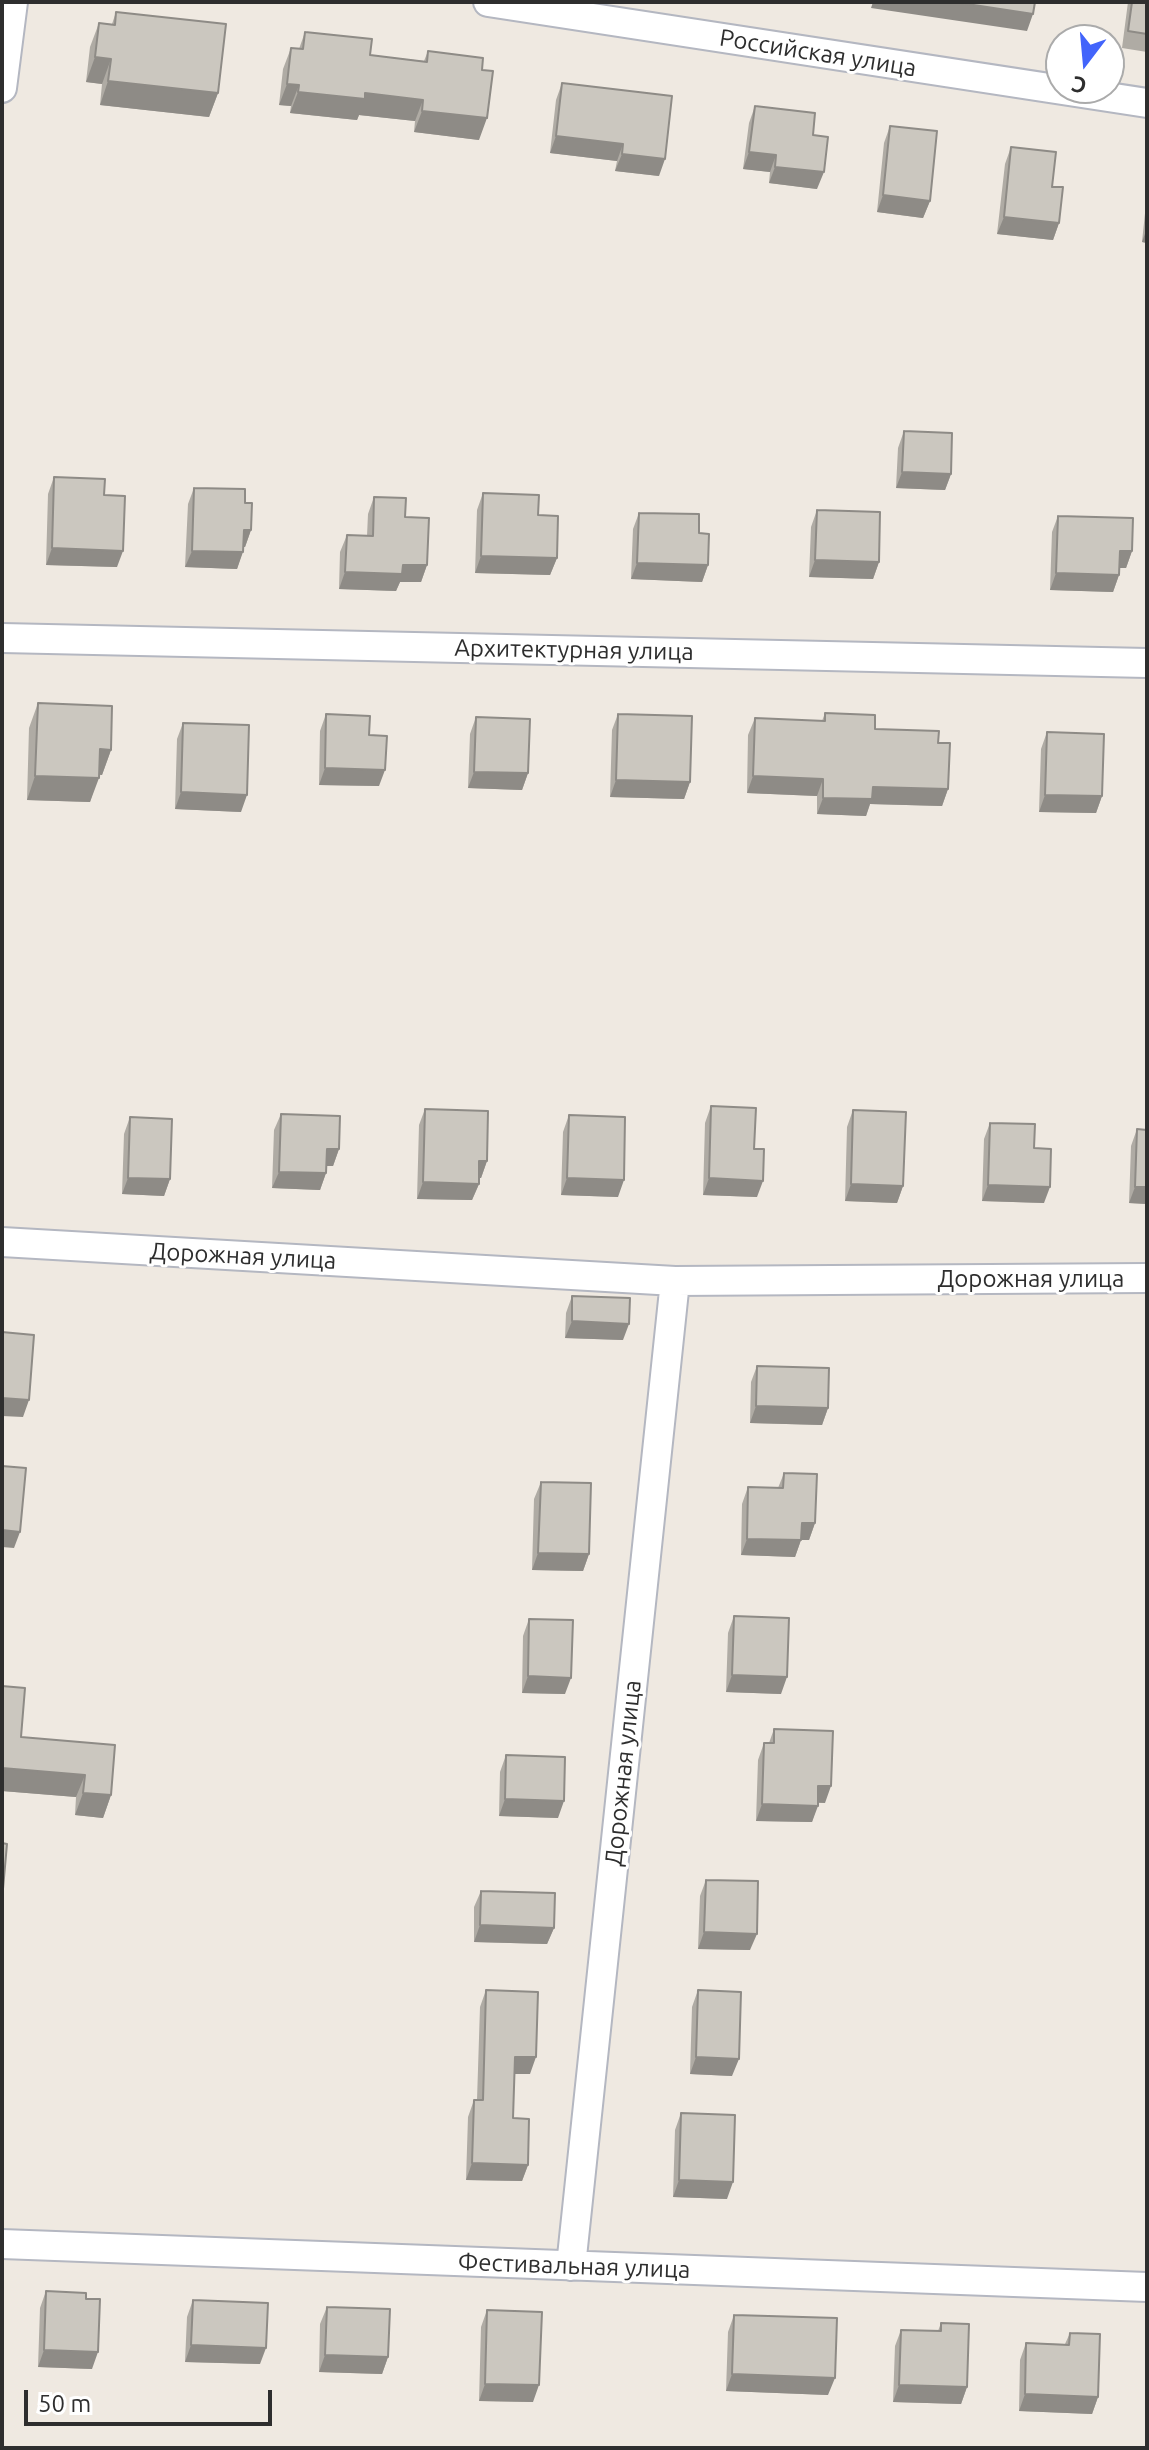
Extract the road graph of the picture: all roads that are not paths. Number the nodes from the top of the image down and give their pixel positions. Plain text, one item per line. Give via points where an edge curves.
1 (13, 2) edge
2 (488, 2) edge
3 (2, 88) edge
4 (1147, 103) edge
5 (2, 638) edge
6 (1147, 663) edge
7 (2, 1242) edge
8 (1147, 1278) edge
9 (675, 1281) junction
10 (2, 2244) edge
11 (571, 2266) junction
12 (1147, 2287) edge

1 - 3 street
2 - 4 street, Российская улица
5 - 6 street, Архитектурная улица
7 - 9 street, Дорожная улица
8 - 9 street, Дорожная улица
9 - 11 street, Дорожная улица
10 - 11 street, Фестивальная улица
11 - 12 street, Фестивальная улица

